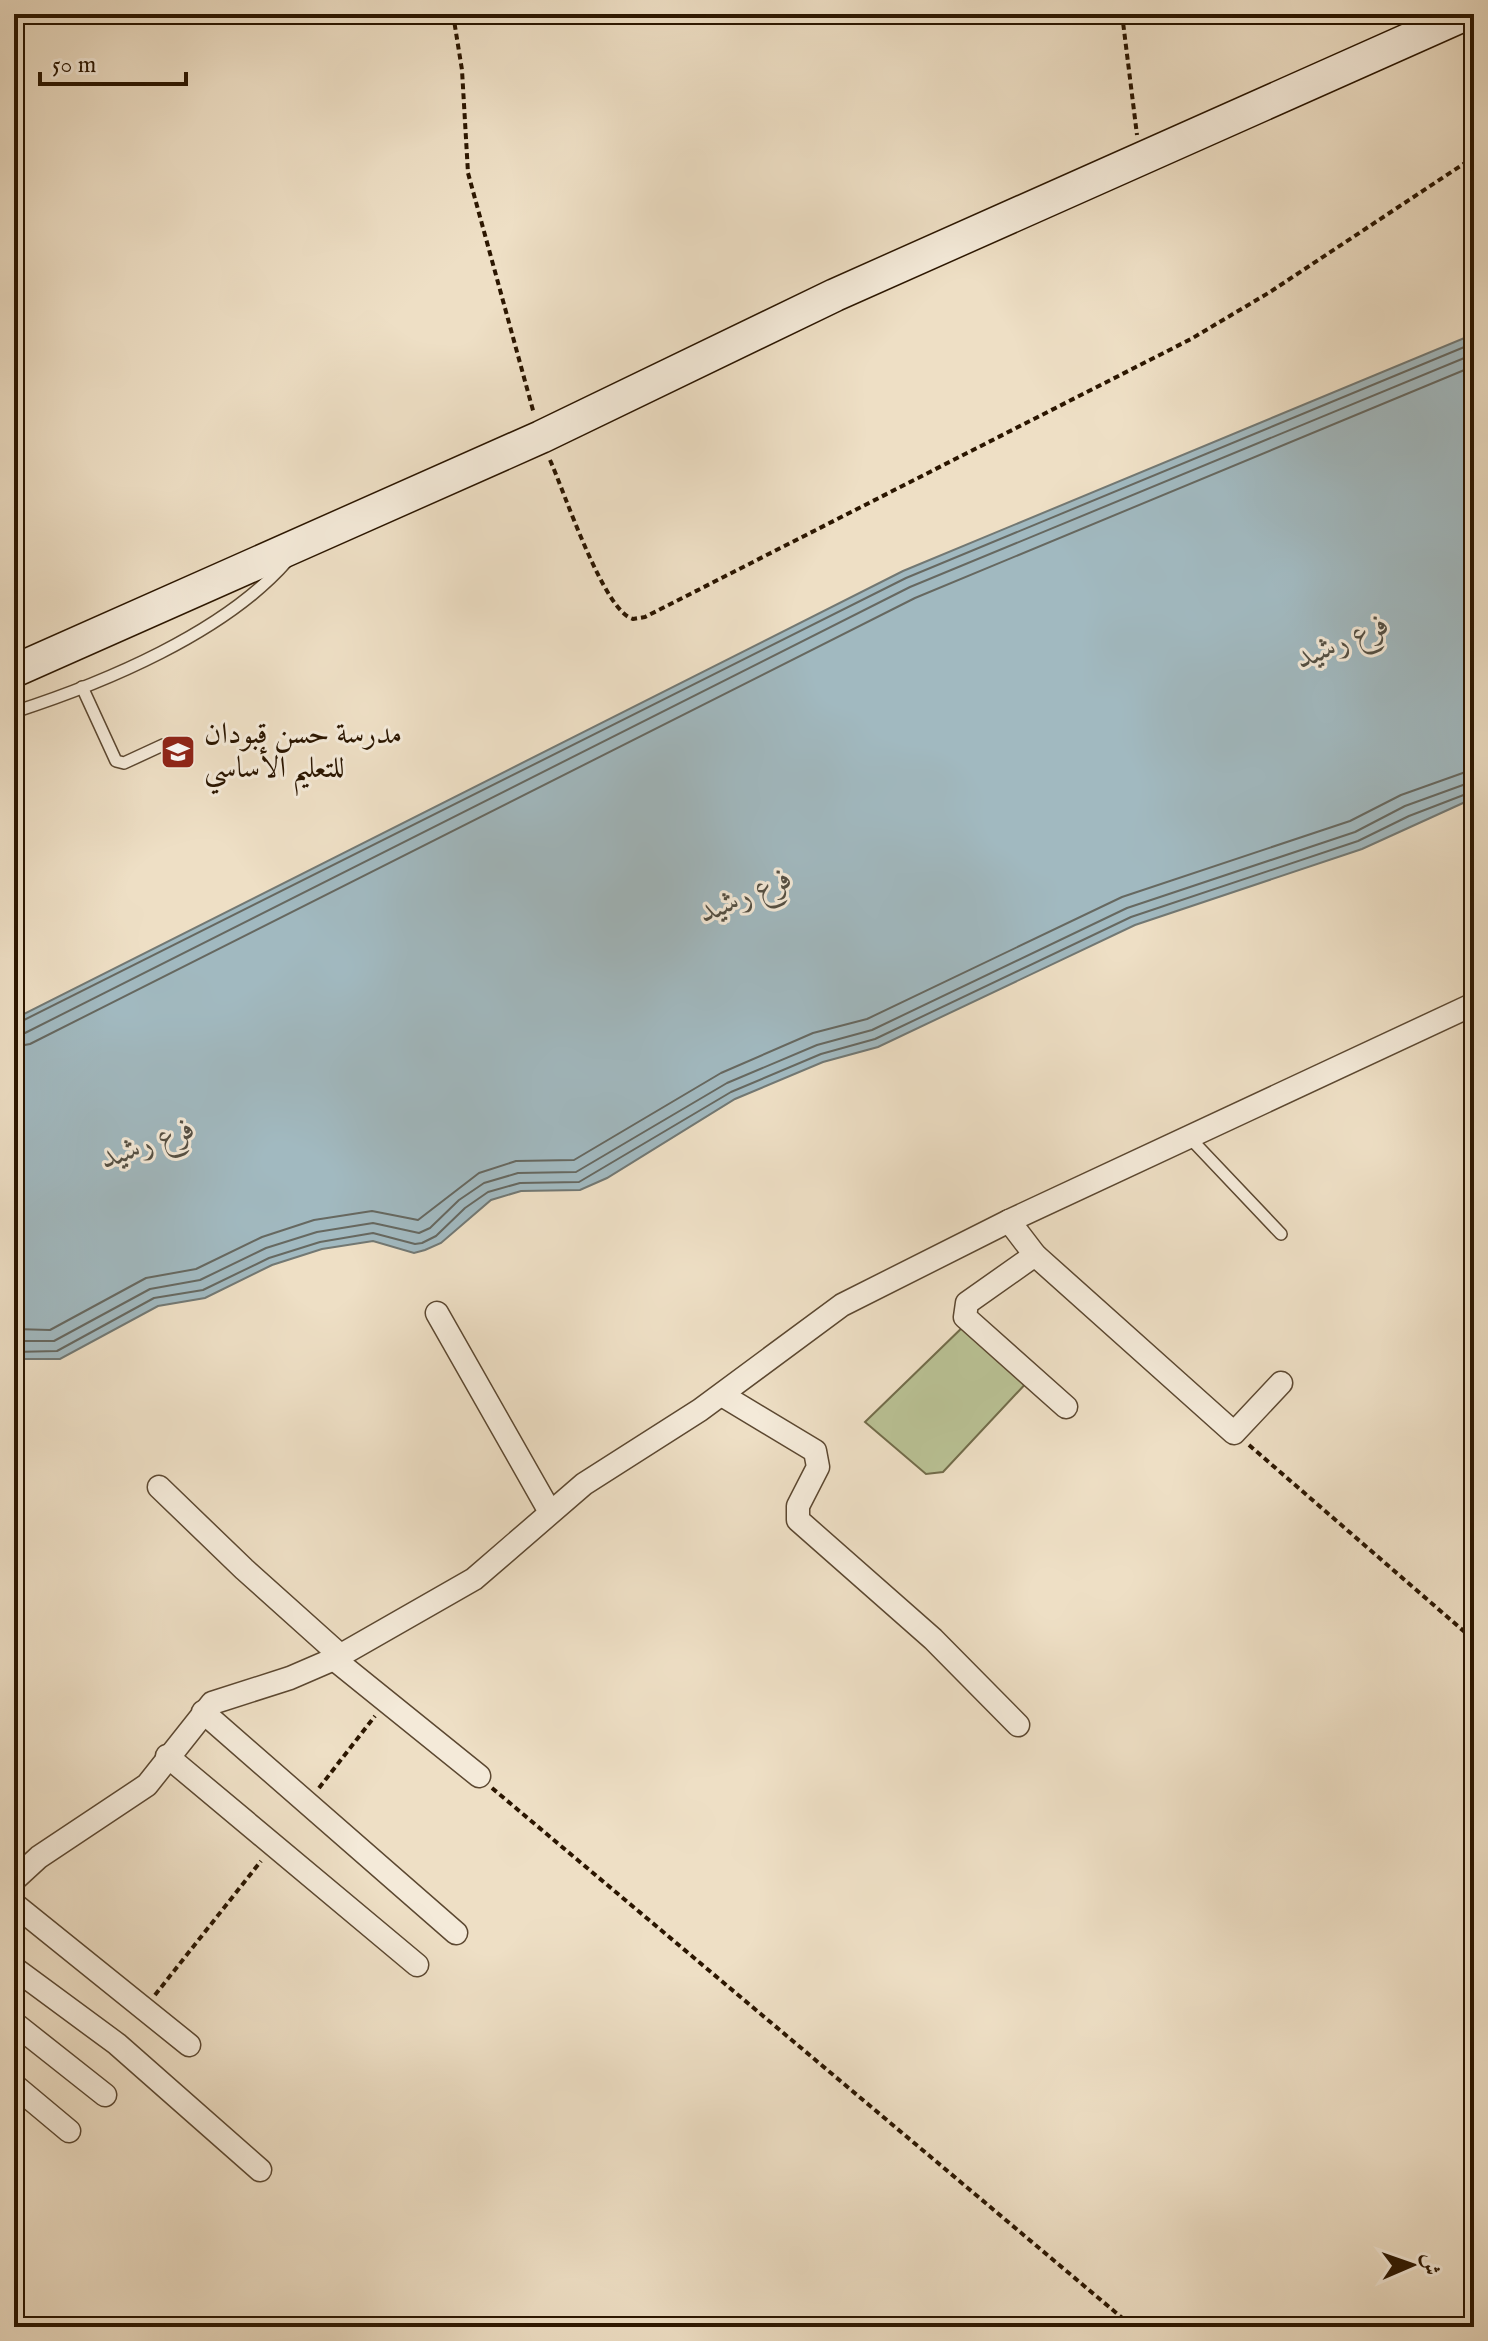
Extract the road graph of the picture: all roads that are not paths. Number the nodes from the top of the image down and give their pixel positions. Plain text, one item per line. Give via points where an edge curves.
1 (1466, 14) edge
2 (301, 544) junction
3 (14, 671) edge
4 (82, 687) junction
5 (14, 712) edge
6 (163, 745) dead end
7 (1474, 1004) edge
8 (1188, 1136) junction
9 (1009, 1221) junction
10 (1281, 1234) dead end
11 (1035, 1255) junction
12 (437, 1313) dead end
13 (1281, 1383) dead end
14 (722, 1395) junction
15 (1066, 1407) dead end
16 (159, 1487) dead end
17 (550, 1512) junction
18 (338, 1657) junction
19 (203, 1712) junction
20 (1018, 1725) dead end
21 (167, 1756) junction
22 (479, 1776) road end
23 (14, 1880) edge
24 (14, 1904) edge
25 (456, 1933) dead end
26 (417, 1965) dead end
27 (14, 1968) edge
28 (14, 2023) edge
29 (189, 2045) dead end
30 (14, 2085) edge
31 (105, 2095) dead end
32 (69, 2131) dead end
33 (260, 2170) dead end

1 - 2 street via 835,295 541,437
2 - 3 street
2 - 4 lane via 237,609
4 - 5 lane
4 - 6 lane via 116,761 124,763
7 - 8 street
8 - 9 street
8 - 10 lane
9 - 11 street
9 - 14 street via 842,1305
11 - 13 street via 1234,1433
11 - 15 street via 967,1303 965,1317
12 - 17 street
14 - 17 street via 584,1484
14 - 20 street via 815,1451 818,1467 798,1506 798,1520 933,1639
16 - 18 street
17 - 18 street via 474,1579
18 - 19 street via 224,1697
18 - 22 street
19 - 21 street
19 - 25 street
21 - 23 street via 133,1797 39,1857
21 - 26 street
24 - 29 street
27 - 33 street via 117,2044
28 - 31 street
30 - 32 street

